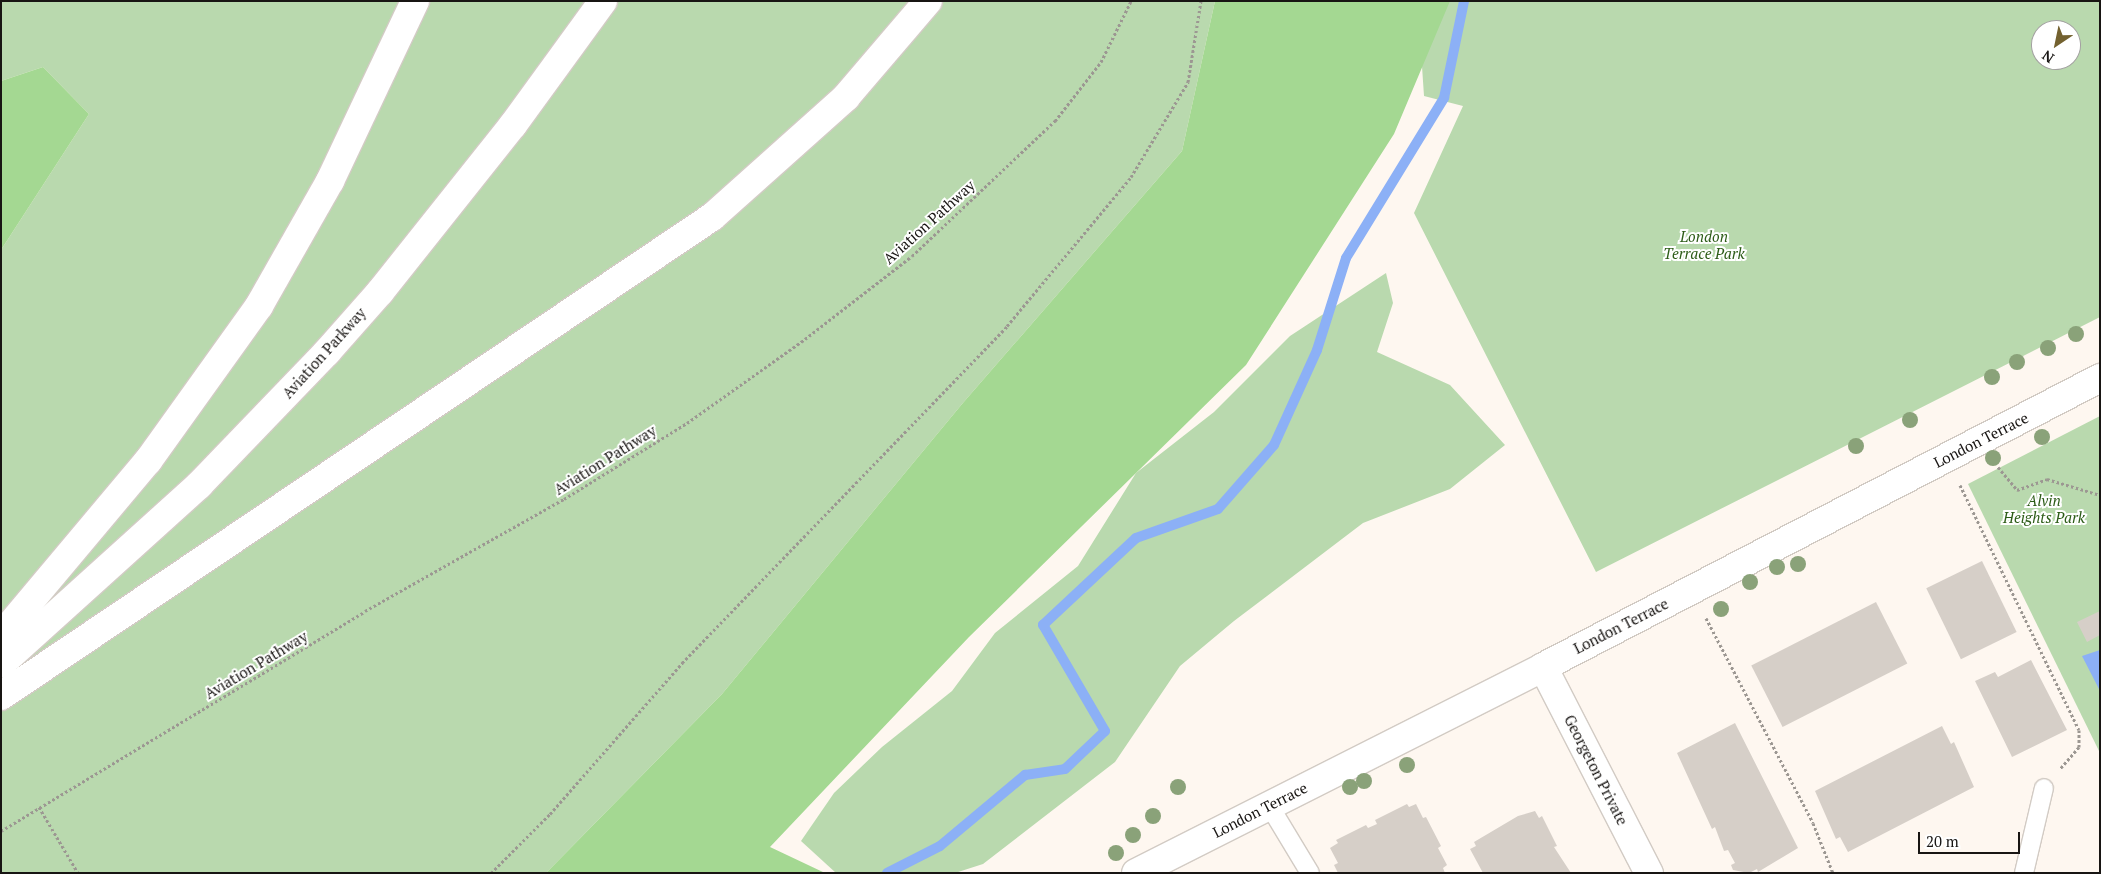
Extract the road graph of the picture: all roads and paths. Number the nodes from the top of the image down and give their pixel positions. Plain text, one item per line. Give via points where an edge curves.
1 (415, 1) edge
2 (603, 1) edge
3 (928, 1) edge
4 (1131, 1) edge
5 (1201, 1) edge
6 (2100, 378) edge
7 (1977, 442) junction
8 (1947, 457) junction
9 (2100, 495) edge
10 (1693, 589) junction
11 (1, 636) edge
12 (1, 664) edge
13 (1543, 667) junction
14 (1, 696) edge
15 (2044, 788) joint
16 (1269, 805) junction
17 (39, 807) junction
18 (1, 831) edge
19 (1139, 872) edge
20 (78, 873) edge
21 (491, 873) edge
22 (1310, 873) edge
23 (1650, 873) edge
24 (1833, 873) edge
25 (2024, 873) edge

1 - 11 main road via 330,181 259,306 148,461
2 - 12 main road, Aviation Parkway via 514,125 380,292 327,352 199,485
3 - 14 main road via 846,97 712,218
4 - 17 path, Aviation Pathway via 1100,62 1055,121 912,256 805,339 687,423 564,499 365,611
5 - 21 path via 1188,82 1131,177 1008,326 682,663 550,814
6 - 7 main road, London Terrace
7 - 8 main road, London Terrace
7 - 9 path via 2017,490 2047,479
8 - 10 main road, London Terrace
8 - 15 path via 2079,730 2079,747
10 - 13 main road, London Terrace
10 - 24 path via 1731,670 1813,823
13 - 16 main road, London Terrace
13 - 23 main road, Georgeton Private
15 - 25 lane
16 - 19 main road, London Terrace
16 - 22 lane
17 - 18 path, Aviation Pathway
17 - 20 path

